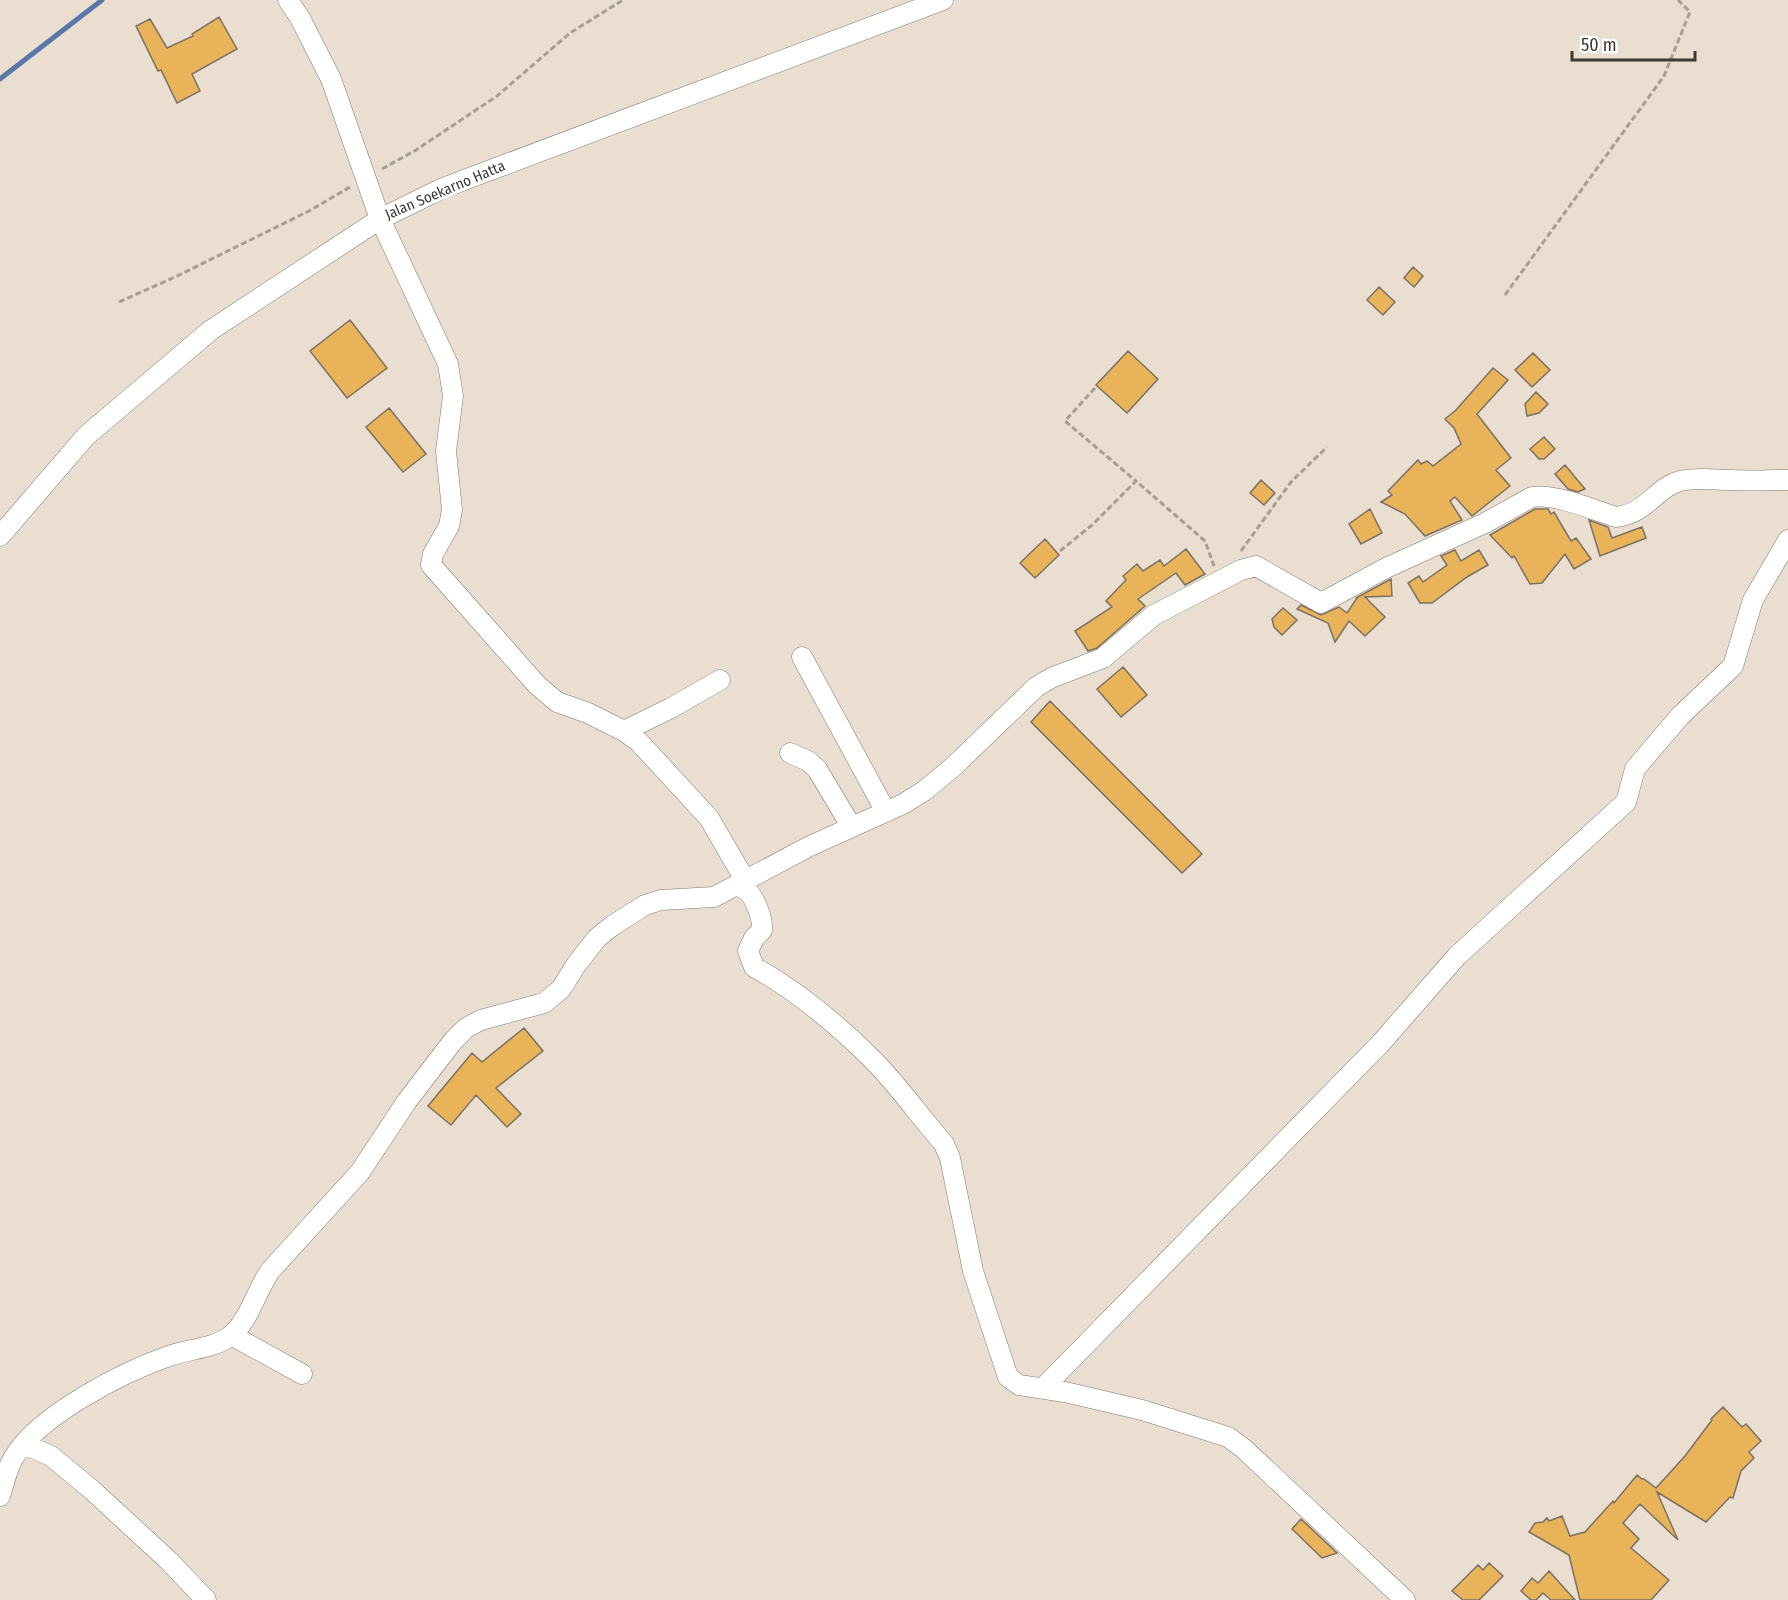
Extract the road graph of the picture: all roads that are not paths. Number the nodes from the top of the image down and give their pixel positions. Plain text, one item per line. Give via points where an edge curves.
1 (288, 0) edge
2 (943, 0) edge
3 (380, 219) junction
4 (1788, 480) edge
5 (0, 536) edge
6 (1788, 540) edge
7 (802, 657) dead end
8 (720, 680) dead end
9 (624, 731) junction
10 (789, 753) dead end
11 (886, 812) junction
12 (851, 826) junction
13 (740, 883) junction
14 (231, 1335) junction
15 (302, 1374) dead end
16 (1049, 1389) junction
17 (24, 1444) junction
18 (0, 1496) edge
19 (206, 1600) edge
20 (1405, 1600) edge

1 - 3 street via 331,80
2 - 3 street, Jalan Soekarno Hatta via 443,188
3 - 5 street, Jalan Soekarno Hatta via 211,330 86,436
3 - 9 street via 448,364 453,396 446,451 452,510 431,565 537,685 557,702
4 - 11 street via 1702,478 1679,482 1642,508 1616,517 1557,499 1532,497 1321,603 1256,566 1241,570 1154,615 1103,658 1036,687 953,768 924,791
6 - 16 street via 1753,600 1733,666 1680,716 1635,770 1626,802 1457,956 1380,1044 1047,1384
7 - 11 street
8 - 9 street
9 - 13 street via 639,742 709,818
10 - 12 street via 817,769
11 - 12 street
12 - 13 street
13 - 14 street via 714,897 662,900 645,905 597,938 561,989 544,1003 481,1020 466,1028 407,1101 360,1172 270,1271
13 - 16 street via 750,894 762,921 762,930 748,951 753,967 832,1022 874,1061 944,1144 973,1271 1008,1377 1019,1385
14 - 15 street
14 - 17 street via 117,1377 51,1419
16 - 20 street via 1142,1410 1228,1437
17 - 18 street via 13,1459
17 - 19 street via 51,1456 92,1490 170,1561

